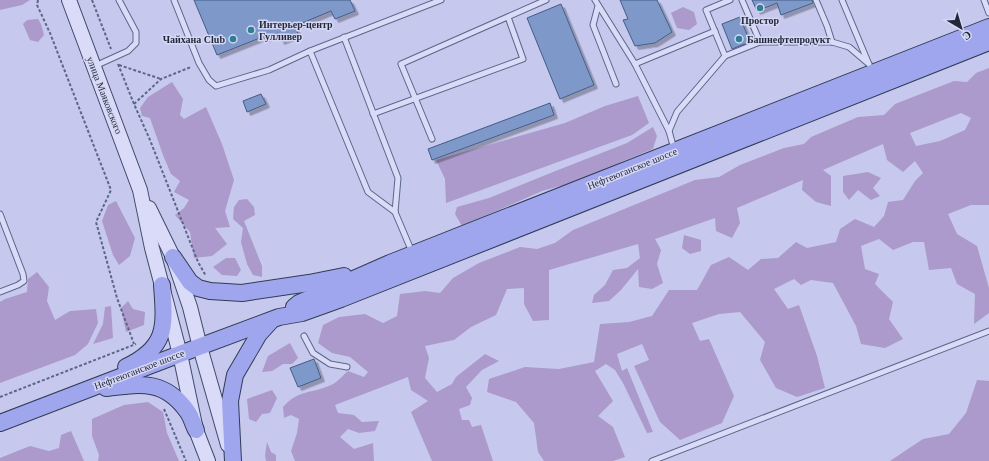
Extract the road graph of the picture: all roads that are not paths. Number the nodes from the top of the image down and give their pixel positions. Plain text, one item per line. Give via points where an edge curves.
1 (69, 0) edge
2 (119, 0) edge
3 (174, 0) edge
4 (441, 0) edge
5 (546, 0) edge
6 (595, 0) edge
7 (730, 0) edge
8 (742, 0) edge
9 (816, 0) edge
10 (842, 0) edge
11 (984, 0) edge
12 (598, 6) junction
13 (989, 13) edge
14 (508, 17) junction
15 (989, 27) edge
16 (715, 31) junction
17 (344, 37) junction
18 (760, 42) junction
19 (832, 42) junction
20 (989, 42) edge
21 (310, 51) junction
22 (725, 56) junction
23 (635, 64) junction
24 (94, 67) junction
25 (872, 68) junction
26 (616, 84) dead end
27 (415, 98) junction
28 (373, 114) junction
29 (669, 131) junction
30 (432, 138) dead end
31 (674, 151) junction
32 (140, 190) junction
33 (395, 212) junction
34 (0, 214) edge
35 (413, 254) junction
36 (173, 257) junction
37 (390, 263) junction
38 (162, 285) junction
39 (0, 292) edge
40 (276, 318) junction
41 (989, 331) edge
42 (304, 336) dead end
43 (200, 347) junction
44 (180, 354) junction
45 (347, 368) dead end
46 (83, 391) junction
47 (0, 424) edge
48 (196, 430) junction
49 (208, 461) edge
50 (233, 461) edge
51 (652, 461) edge

1 - 24 main road, улица Маяковского
2 - 24 lane via 136,32 136,43 128,51
3 - 21 lane via 200,63 209,80 216,86 269,70
4 - 17 lane
5 - 14 lane
6 - 12 lane
7 - 16 lane via 706,10
8 - 18 lane
9 - 19 lane
10 - 25 lane
11 - 13 lane
12 - 23 lane
12 - 26 lane via 594,25
14 - 27 lane via 401,64
14 - 27 lane via 523,59
15 - 25 main road, Нефтеюганское шоссе
16 - 22 lane
16 - 23 lane
17 - 21 lane
17 - 28 lane
18 - 19 lane
18 - 22 lane
19 - 25 lane via 849,47
20 - 40 main road, Нефтеюганское шоссе via 341,299 302,313
21 - 33 lane via 368,192
22 - 29 lane via 677,112
23 - 29 lane
24 - 32 main road, улица Маяковского
25 - 31 main road, Нефтеюганское шоссе
27 - 28 lane
27 - 30 lane
28 - 33 lane via 398,178
29 - 31 lane
31 - 35 main road, Нефтеюганское шоссе
32 - 36 main road, улица Маяковского
32 - 38 main road, улица Маяковского
33 - 35 lane
34 - 39 lane via 24,281
35 - 37 main road, Нефтеюганское шоссе
36 - 37 main road via 190,282 198,288 242,293 333,279
36 - 43 main road, улица Маяковского
37 - 40 main road, Нефтеюганское шоссе via 299,304
38 - 44 main road, улица Маяковского
38 - 46 main road via 164,322 156,346 135,363
40 - 43 main road, Нефтеюганское шоссе
40 - 50 main road via 259,334 235,375 230,401
41 - 51 lane
42 - 45 lane via 313,353 330,364
43 - 44 main road, Нефтеюганское шоссе
43 - 50 main road, улица Маяковского
44 - 46 main road, Нефтеюганское шоссе
44 - 48 main road, улица Маяковского
46 - 47 main road, Нефтеюганское шоссе
46 - 48 main road via 155,386 176,398 188,412
48 - 49 main road, улица Маяковского

